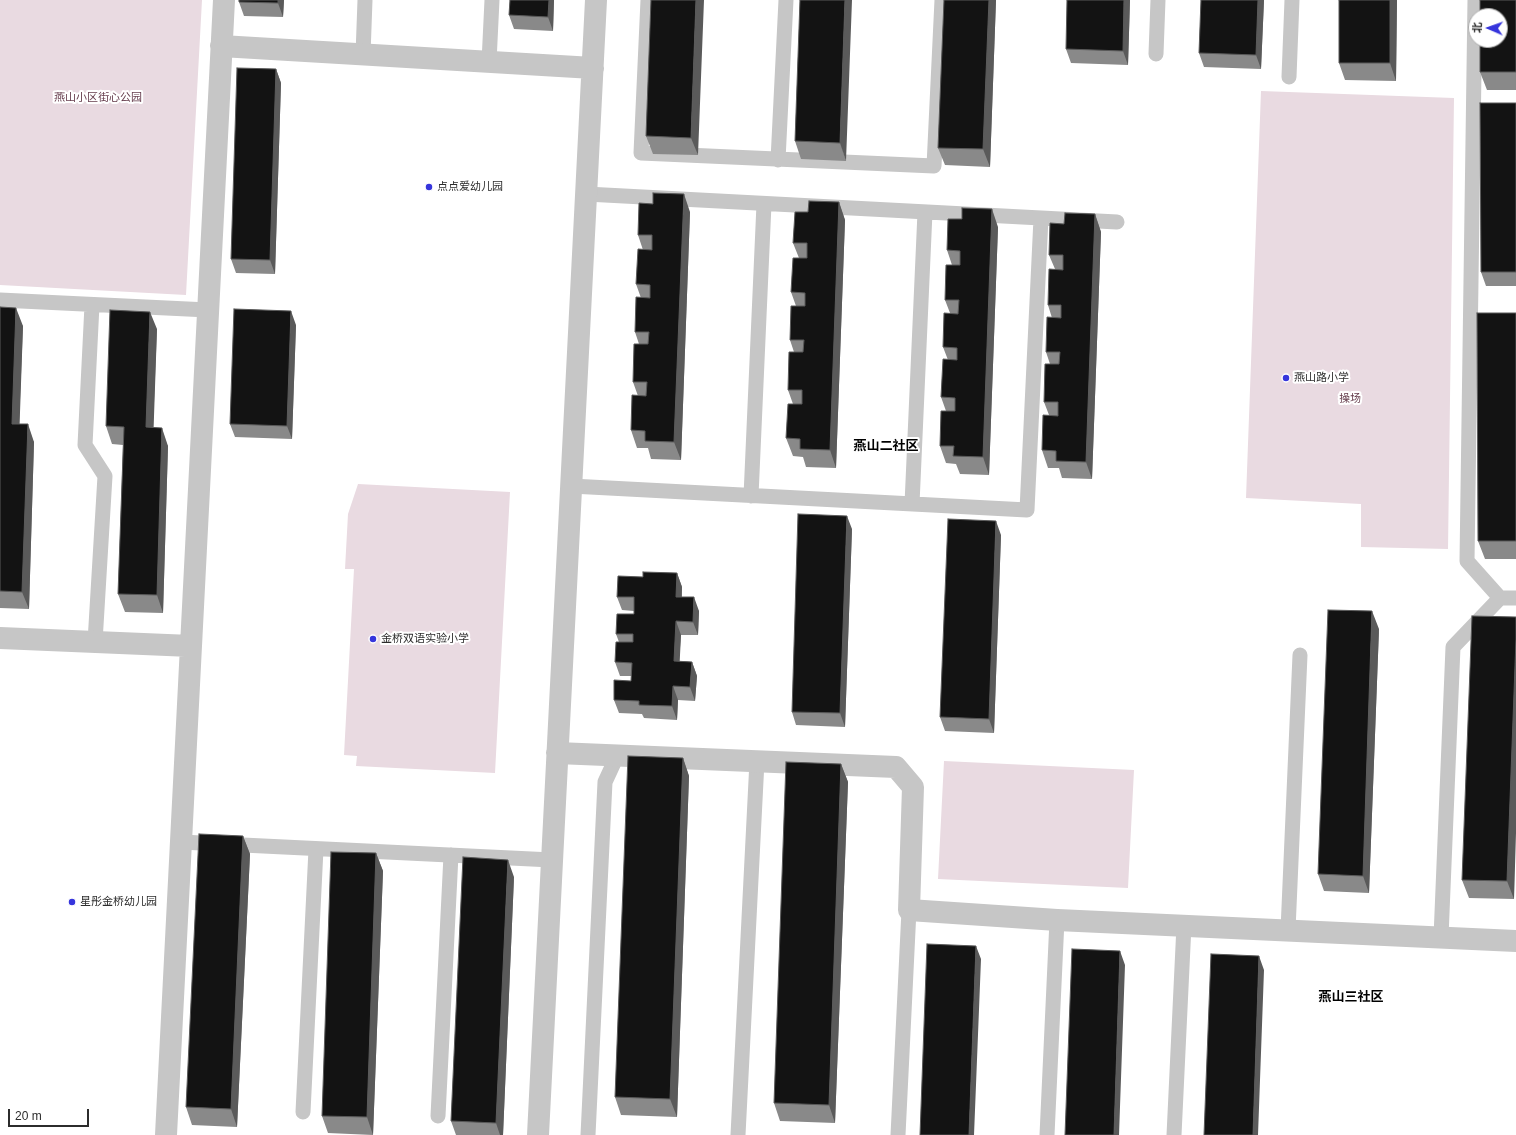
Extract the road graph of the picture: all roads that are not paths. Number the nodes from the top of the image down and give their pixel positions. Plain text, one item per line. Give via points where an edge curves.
1 (224, 0) edge
2 (365, 0) edge
3 (492, 0) edge
4 (596, 0) edge
5 (648, 0) edge
6 (786, 0) edge
7 (942, 0) edge
8 (1158, 0) edge
9 (1292, 0) edge
10 (1475, 0) edge
11 (222, 46) junction
12 (1156, 54) dead end
13 (363, 55) junction
14 (489, 62) junction
15 (593, 68) junction
16 (1289, 77) dead end
17 (778, 160) junction
18 (586, 194) junction
19 (764, 204) junction
20 (925, 212) junction
21 (1041, 218) junction
22 (1117, 222) dead end
23 (0, 300) edge
24 (92, 305) junction
25 (208, 310) junction
26 (571, 486) junction
27 (751, 496) junction
28 (912, 504) junction
29 (1500, 598) junction
30 (1516, 598) edge
31 (0, 638) edge
32 (95, 642) junction
33 (191, 646) junction
34 (1300, 655) dead end
35 (558, 754) junction
36 (617, 756) junction
37 (757, 762) junction
38 (181, 842) junction
39 (316, 849) junction
40 (451, 855) junction
41 (552, 860) junction
42 (909, 910) junction
43 (1057, 920) junction
44 (1184, 925) junction
45 (1288, 930) junction
46 (1441, 937) junction
47 (1516, 941) edge
48 (303, 1112) dead end
49 (438, 1116) dead end
50 (166, 1135) edge
51 (538, 1135) edge
52 (588, 1135) edge
53 (738, 1135) edge
54 (898, 1135) edge
55 (1047, 1135) edge
56 (1174, 1135) edge

1 - 11 street
2 - 13 lane
3 - 14 lane
4 - 15 street
5 - 17 lane via 641,153
6 - 17 lane
7 - 17 lane via 934,166
8 - 12 lane
9 - 16 lane
10 - 29 lane via 1467,561
11 - 13 street
11 - 25 street
13 - 14 street
14 - 15 street
15 - 18 street
18 - 19 lane
18 - 26 street
19 - 20 lane
19 - 27 lane
20 - 21 lane
20 - 28 lane
21 - 22 lane
21 - 28 lane via 1027,510
23 - 24 lane
24 - 25 lane
24 - 32 lane via 85,445 105,476
25 - 33 street
26 - 27 lane
26 - 35 street
27 - 28 lane
29 - 30 lane
29 - 46 lane via 1453,647
31 - 32 street
32 - 33 street
33 - 38 street
34 - 45 lane
35 - 36 street
35 - 41 street
36 - 37 street
36 - 52 lane via 604,782
37 - 42 street via 896,767 913,787
37 - 53 lane
38 - 39 lane
38 - 50 street
39 - 40 lane
39 - 48 lane
40 - 41 lane
40 - 49 lane
41 - 51 street
42 - 43 street
42 - 54 lane
43 - 44 street
43 - 55 lane
44 - 45 street
44 - 56 lane
45 - 46 street
46 - 47 street

